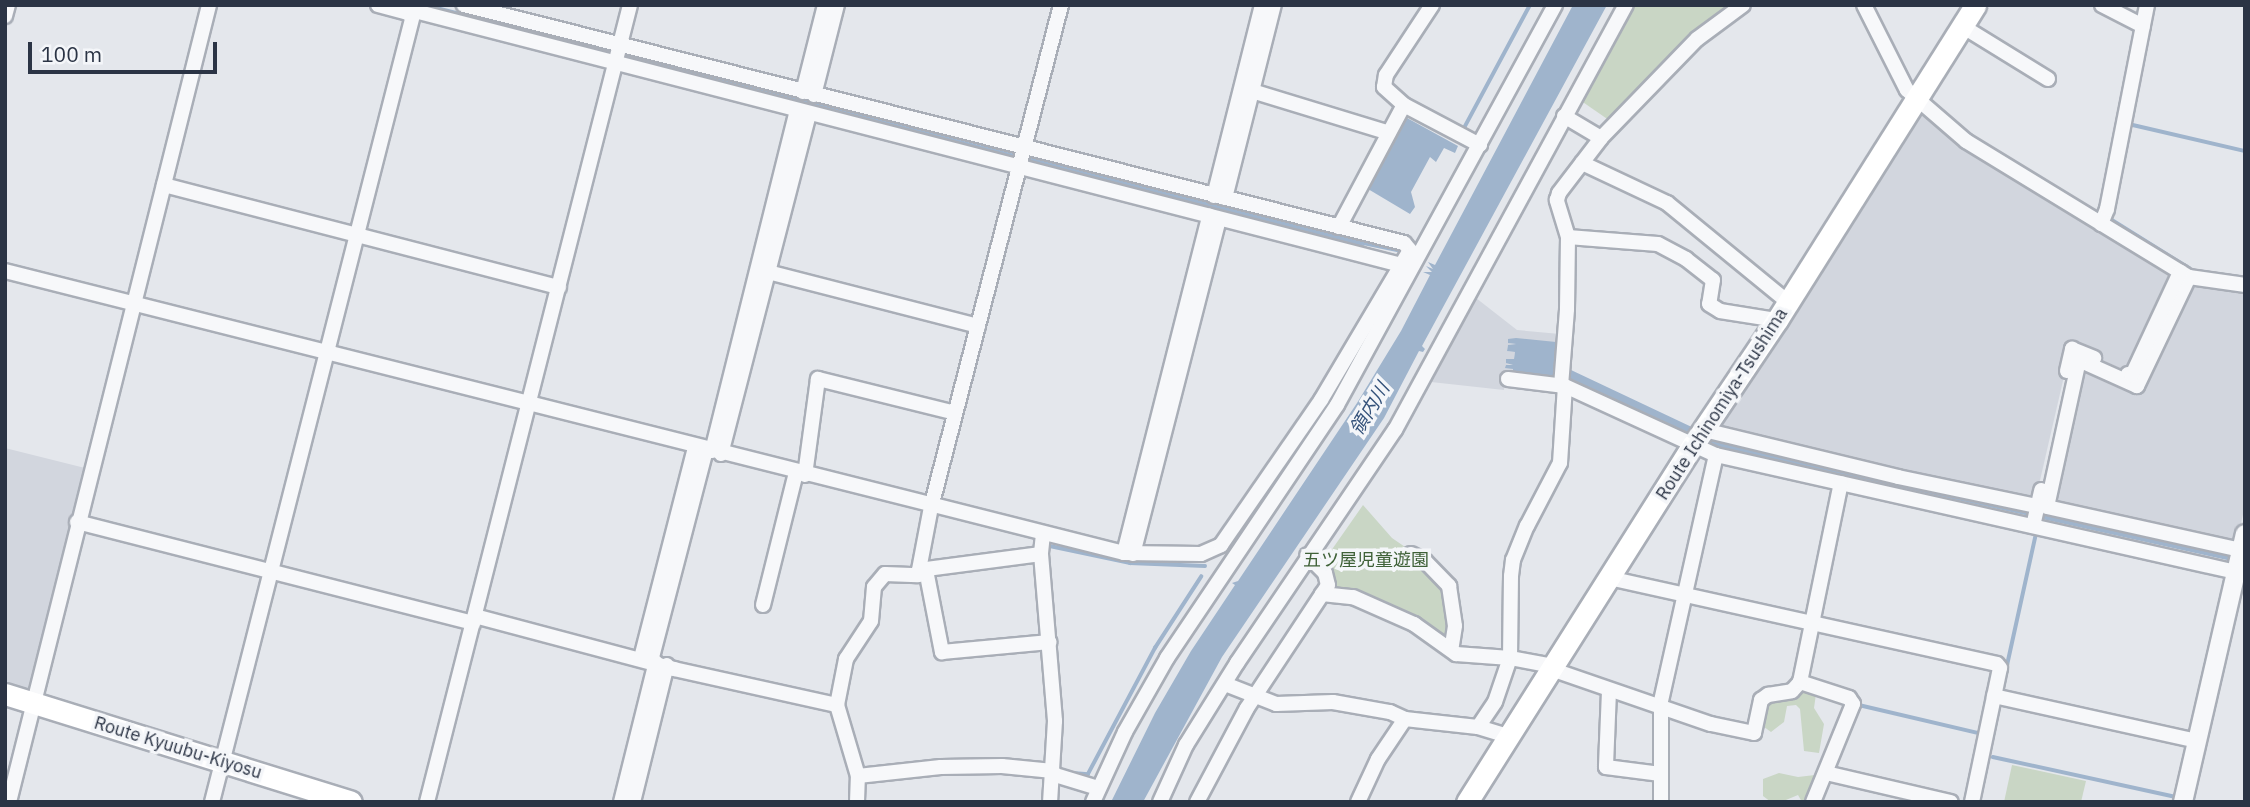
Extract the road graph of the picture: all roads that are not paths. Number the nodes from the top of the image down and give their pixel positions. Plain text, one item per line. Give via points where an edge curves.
1 (8, 5) edge
2 (209, 5) edge
3 (378, 5) edge
4 (464, 5) edge
5 (630, 5) edge
6 (825, 5) edge
7 (837, 5) edge
8 (1061, 5) edge
9 (1262, 5) edge
10 (1274, 5) edge
11 (1432, 5) edge
12 (1555, 5) edge
13 (1626, 5) edge
14 (1743, 5) edge
15 (1864, 5) edge
16 (1975, 5) edge
17 (2102, 5) edge
18 (2147, 5) edge
19 (413, 10) edge
20 (5, 16) edge
21 (1962, 26) junction
22 (2143, 26) junction
23 (620, 45) junction
24 (615, 65) junction
25 (2048, 79) dead end
26 (1252, 91) junction
27 (809, 93) junction
28 (1917, 98) junction
29 (1404, 105) junction
30 (803, 112) junction
31 (1564, 116) junction
32 (1389, 133) junction
33 (1601, 138) junction
34 (1480, 145) junction
35 (1024, 148) junction
36 (1582, 163) junction
37 (1019, 167) junction
38 (164, 185) junction
39 (1219, 197) junction
40 (1214, 217) junction
41 (2101, 224) junction
42 (1339, 227) junction
43 (360, 236) junction
44 (1568, 237) junction
45 (1401, 265) junction
46 (5, 271) edge
47 (768, 272) junction
48 (2184, 275) junction
49 (2245, 285) edge
50 (559, 287) junction
51 (134, 304) junction
52 (1783, 311) junction
53 (978, 326) junction
54 (330, 354) junction
55 (1508, 379) dead end
56 (1562, 384) junction
57 (529, 405) junction
58 (955, 413) junction
59 (1699, 437) junction
60 (708, 450) junction
61 (1716, 455) junction
62 (800, 474) junction
63 (1841, 483) junction
64 (931, 507) junction
65 (2038, 509) junction
66 (77, 522) junction
67 (1043, 534) junction
68 (1041, 554) junction
69 (1128, 554) junction
70 (1411, 554) dead end
71 (1307, 555) junction
72 (2241, 559) edge
73 (922, 570) junction
74 (274, 572) junction
75 (1609, 578) junction
76 (1322, 594) junction
77 (1683, 594) junction
78 (763, 605) dead end
79 (474, 619) junction
80 (1812, 623) junction
81 (1050, 642) junction
82 (1451, 650) junction
83 (1510, 658) junction
84 (654, 662) junction
85 (1552, 668) junction
86 (1800, 682) junction
87 (1225, 684) junction
88 (1609, 691) junction
89 (5, 694) edge
90 (1994, 696) junction
91 (1254, 697) junction
92 (32, 703) junction
93 (837, 705) junction
94 (1661, 706) junction
95 (1405, 719) junction
96 (1478, 727) junction
97 (1508, 736) junction
98 (2197, 741) junction
99 (226, 762) junction
100 (1053, 772) junction
101 (1826, 773) junction
102 (1661, 774) junction
103 (858, 776) junction
104 (1096, 795) edge
105 (9, 802) edge
106 (212, 802) edge
107 (221, 802) edge
108 (351, 802) edge
109 (427, 802) edge
110 (621, 802) edge
111 (633, 802) edge
112 (857, 802) edge
113 (1050, 802) edge
114 (1160, 802) edge
115 (1197, 802) edge
116 (1358, 802) edge
117 (1467, 802) edge
118 (1661, 802) edge
119 (1813, 802) edge
120 (1951, 802) edge
121 (1972, 802) edge
122 (2183, 802) edge

1 - 20 street
2 - 38 street
3 - 19 street via 407,13
4 - 23 street
5 - 23 street
6 - 27 street
7 - 27 street
8 - 35 street
9 - 39 street
10 - 26 street
11 - 29 street via 1386,75 1384,87
12 - 34 street
13 - 31 street
14 - 33 street via 1698,39
15 - 28 street via 1907,90
16 - 21 main road, Route Ichinomiya-Tsushima
17 - 22 street
18 - 22 street
19 - 24 street
19 - 43 street
21 - 25 street
21 - 28 main road, Route Ichinomiya-Tsushima
22 - 41 street
23 - 24 street
23 - 27 street
24 - 30 street
24 - 50 street
26 - 32 street
26 - 39 street
27 - 35 street
28 - 41 street via 1966,141
28 - 52 main road, Route Ichinomiya-Tsushima
29 - 32 street
29 - 34 street
30 - 37 street
30 - 47 street
30 - 60 street
31 - 33 street
31 - 71 street via 1419,390
32 - 42 street
33 - 36 street
34 - 104 street via 1337,405 1167,659
35 - 37 street
35 - 39 street
36 - 44 street via 1557,200
36 - 52 street via 1667,203
37 - 40 street
37 - 53 street
38 - 43 street
38 - 51 street
39 - 42 street
40 - 45 street
40 - 69 street
41 - 48 street
42 - 45 street via 1404,243 1410,250
43 - 50 street
43 - 54 street
44 - 52 street via 1658,244 1713,280 1709,303 1720,311
44 - 56 street
45 - 69 street via 1321,400 1221,545 1201,554
46 - 51 street
47 - 53 street
47 - 60 street
48 - 49 street
48 - 65 street via 2132,375 2072,349 2069,386
50 - 57 street
51 - 54 street
51 - 66 street
52 - 59 main road, Route Ichinomiya-Tsushima
53 - 58 street
54 - 57 street
54 - 74 street
55 - 56 street
56 - 59 street
56 - 83 street via 1560,463 1513,559
57 - 60 street
57 - 79 street
58 - 62 street via 818,379
58 - 64 street
59 - 61 street
59 - 65 street
59 - 75 main road, Route Ichinomiya-Tsushima
60 - 62 street
60 - 84 street
61 - 63 street
61 - 77 street
62 - 64 street
62 - 78 street
63 - 65 street
63 - 80 street
64 - 67 street
64 - 73 street
65 - 72 street
65 - 72 street via 2047,507
66 - 74 street
66 - 92 street
67 - 68 street
67 - 69 street
68 - 73 street
68 - 81 street
70 - 82 street via 1425,561 1449,586 1455,626
71 - 76 street via 1325,573 1328,586
71 - 87 street
72 - 98 street
73 - 81 street via 942,653
73 - 93 street via 918,575 885,574 874,587 871,621 846,659
74 - 79 street
74 - 99 street
75 - 77 street
75 - 85 main road, Route Ichinomiya-Tsushima
76 - 82 street via 1353,597 1414,624
76 - 91 street
77 - 80 street
77 - 94 street
79 - 84 street
79 - 109 street
80 - 86 street
80 - 90 street via 1997,664
81 - 100 street
82 - 83 street
83 - 85 street
83 - 96 street via 1495,702
84 - 93 street
84 - 110 street
84 - 111 street
85 - 88 street
85 - 97 main road, Route Ichinomiya-Tsushima
86 - 94 street via 1792,691 1761,700 1754,733
86 - 101 street via 1849,698 1853,704
87 - 91 street
87 - 114 street via 1186,745
88 - 94 street
88 - 102 street via 1606,768
89 - 92 main road, Route Kyuubu-Kiyosu
90 - 98 street
90 - 121 street
91 - 95 street via 1276,704 1350,704
91 - 115 street
92 - 99 main road, Route Kyuubu-Kiyosu
92 - 105 street
93 - 103 street
94 - 102 street
95 - 96 street
95 - 116 street via 1378,759
96 - 97 street
97 - 117 main road, Route Ichinomiya-Tsushima
98 - 122 street
99 - 106 street
99 - 107 street
99 - 108 main road, Route Kyuubu-Kiyosu
100 - 103 street via 1002,766 940,767
100 - 104 street
100 - 113 street
101 - 119 street
101 - 120 street
102 - 118 street
103 - 112 street

